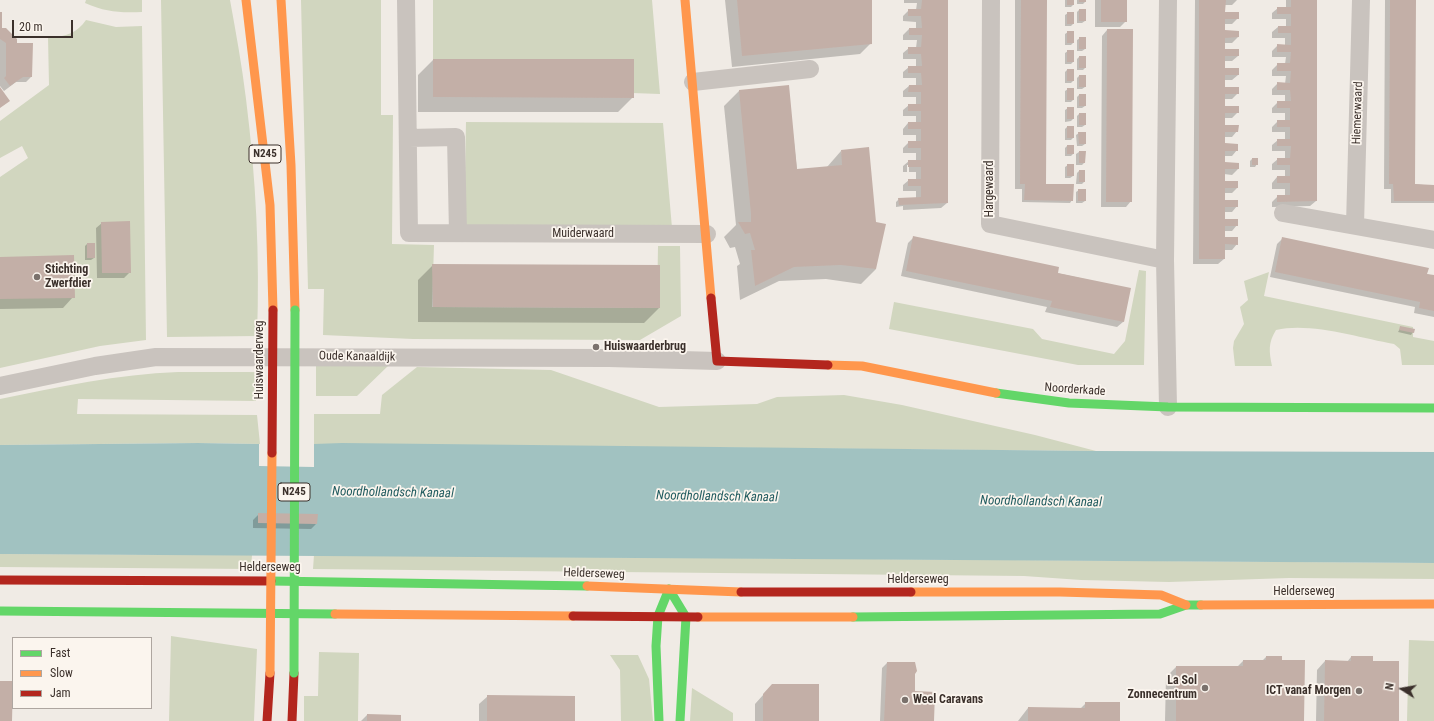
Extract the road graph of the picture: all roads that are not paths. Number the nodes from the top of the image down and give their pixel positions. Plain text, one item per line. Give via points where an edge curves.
1 (246, 0) edge
2 (282, 0) edge
3 (406, 0) edge
4 (685, 0) edge
5 (991, 0) edge
6 (1168, 0) edge
7 (1361, 0) edge
8 (810, 69) dead end
9 (693, 82) junction
10 (409, 138) junction
11 (1283, 213) dead end
12 (1355, 225) junction
13 (458, 233) junction
14 (707, 234) junction
15 (1434, 240) edge
16 (1165, 260) junction
17 (717, 361) junction
18 (0, 386) edge
19 (1168, 407) junction
20 (1434, 408) edge
21 (0, 580) edge
22 (669, 589) junction
23 (1434, 604) edge
24 (1186, 605) junction
25 (0, 612) edge
26 (658, 616) junction
27 (686, 617) junction
28 (267, 721) edge
29 (292, 721) edge
30 (659, 721) edge
31 (680, 721) edge

1 - 28 main road, Huiswaarderweg / N245, bridge via 270,205 273,310 270,673
2 - 29 main road, N245, bridge via 291,165 295,310
3 - 10 street, Muiderwaard
4 - 9 main road
5 - 16 street, Hargewaard via 990,224
6 - 16 street
7 - 12 street, Hiemerwaard
8 - 9 street
9 - 14 main road
10 - 13 street via 456,137
10 - 13 street, Muiderwaard via 409,233
11 - 12 street
12 - 15 street
13 - 14 street, Muiderwaard
14 - 17 main road
16 - 19 street
17 - 18 street, Oude Kanaaldijk via 602,358 156,357 87,367
17 - 19 main road, Noorderkade via 862,366 1034,400
19 - 20 main road, Noorderkade
21 - 22 main road, Helderseweg via 356,581
22 - 24 main road, Helderseweg via 725,592 1052,592 1161,595
22 - 26 main road
22 - 27 main road
23 - 24 main road, Helderseweg
24 - 27 main road, Helderseweg via 1160,614
25 - 26 main road, Helderseweg
26 - 27 main road, Helderseweg
26 - 30 main road via 656,646
27 - 31 main road

